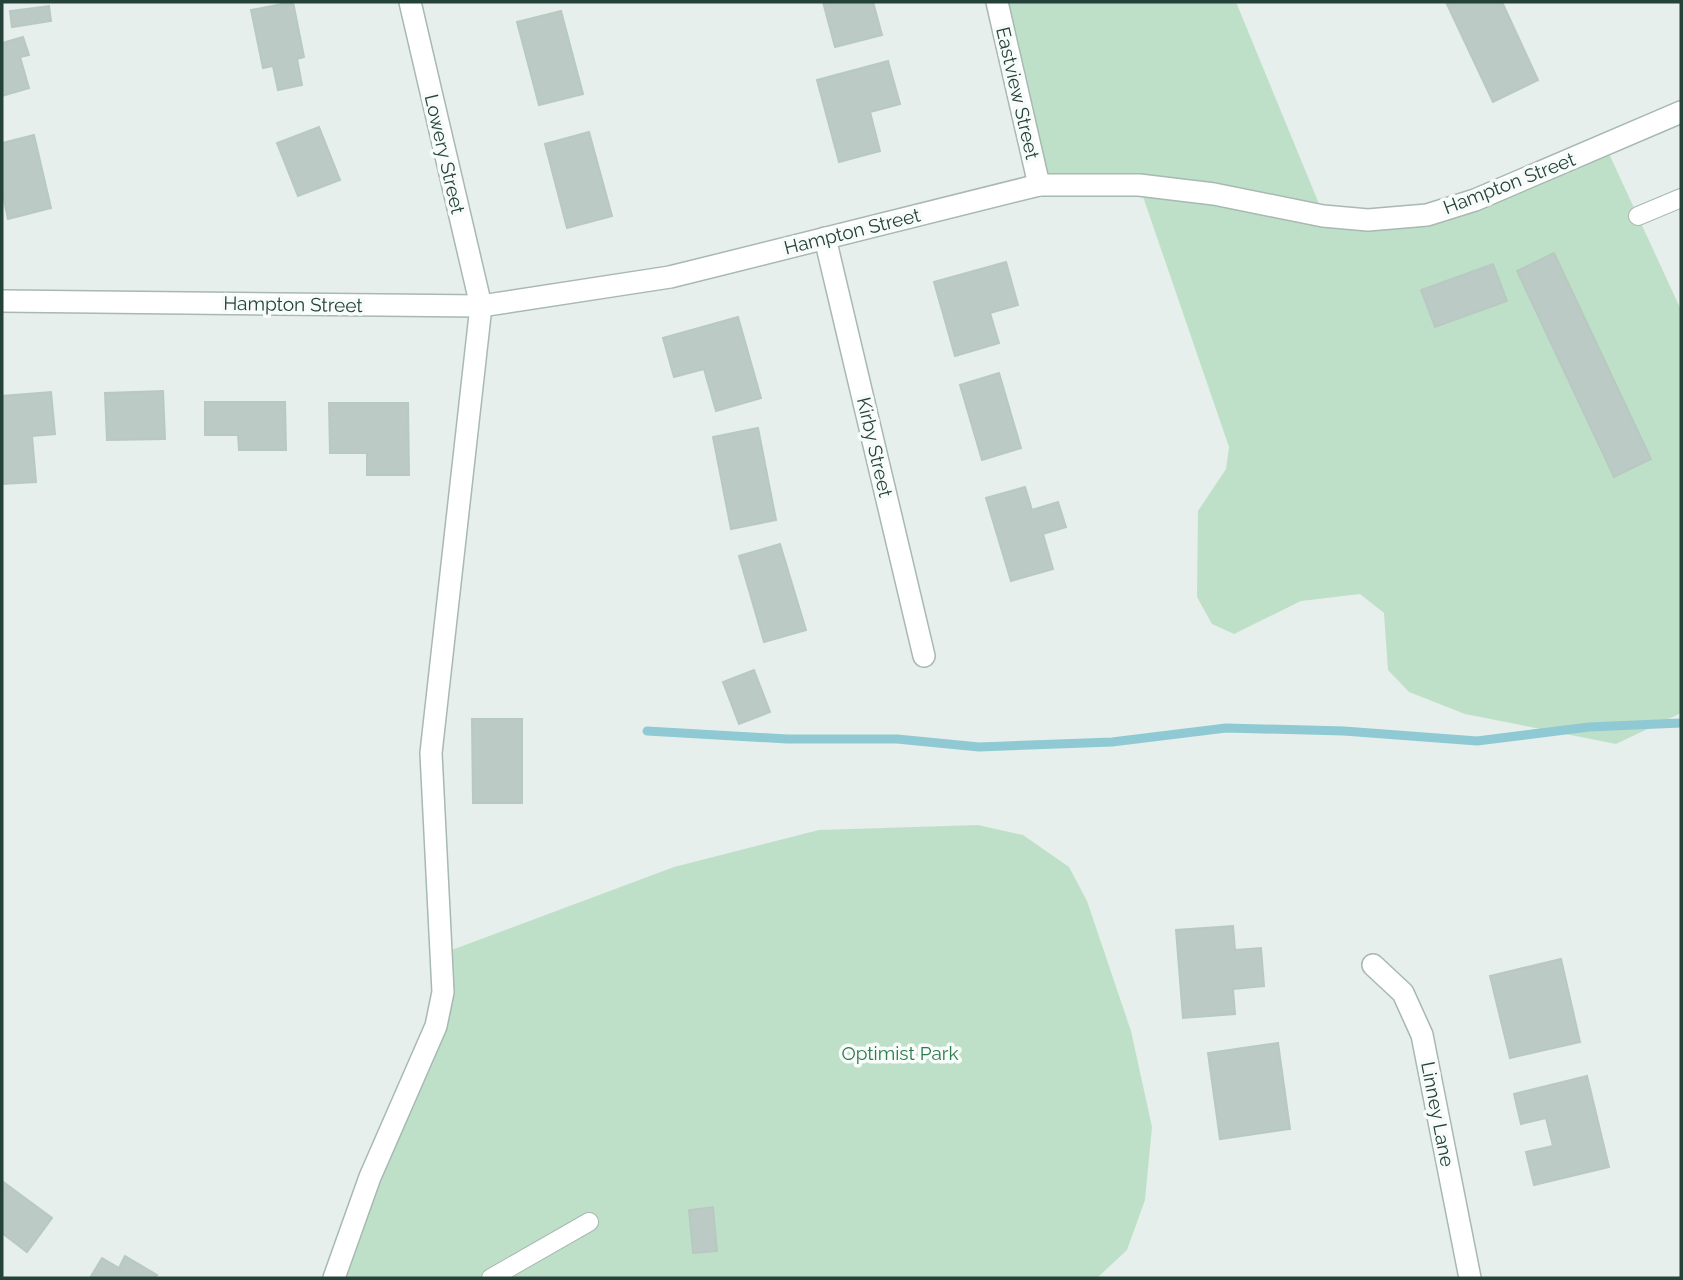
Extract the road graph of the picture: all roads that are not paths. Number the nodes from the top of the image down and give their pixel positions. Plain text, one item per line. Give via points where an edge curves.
1 (410, 2) edge
2 (997, 2) edge
3 (1681, 112) edge
4 (1039, 185) junction
5 (1681, 198) edge
6 (1638, 216) dead end
7 (825, 238) junction
8 (2, 301) edge
9 (481, 306) junction
10 (924, 656) dead end
11 (1373, 965) dead end
12 (589, 1222) dead end
13 (334, 1278) edge
14 (491, 1278) edge
15 (1469, 1278) edge

1 - 9 street, Lowery Street
2 - 4 street, Eastview Street
3 - 4 street, Hampton Street via 1475,200 1427,215 1368,220 1139,185
4 - 7 street, Hampton Street
5 - 6 lane
7 - 9 street, Hampton Street via 670,277
7 - 10 street, Kirby Street
8 - 9 street, Hampton Street
9 - 13 street, Lowery Street via 431,752 443,992 436,1026 370,1177
11 - 15 street, Linney Lane via 1403,993 1422,1035
12 - 14 lane

